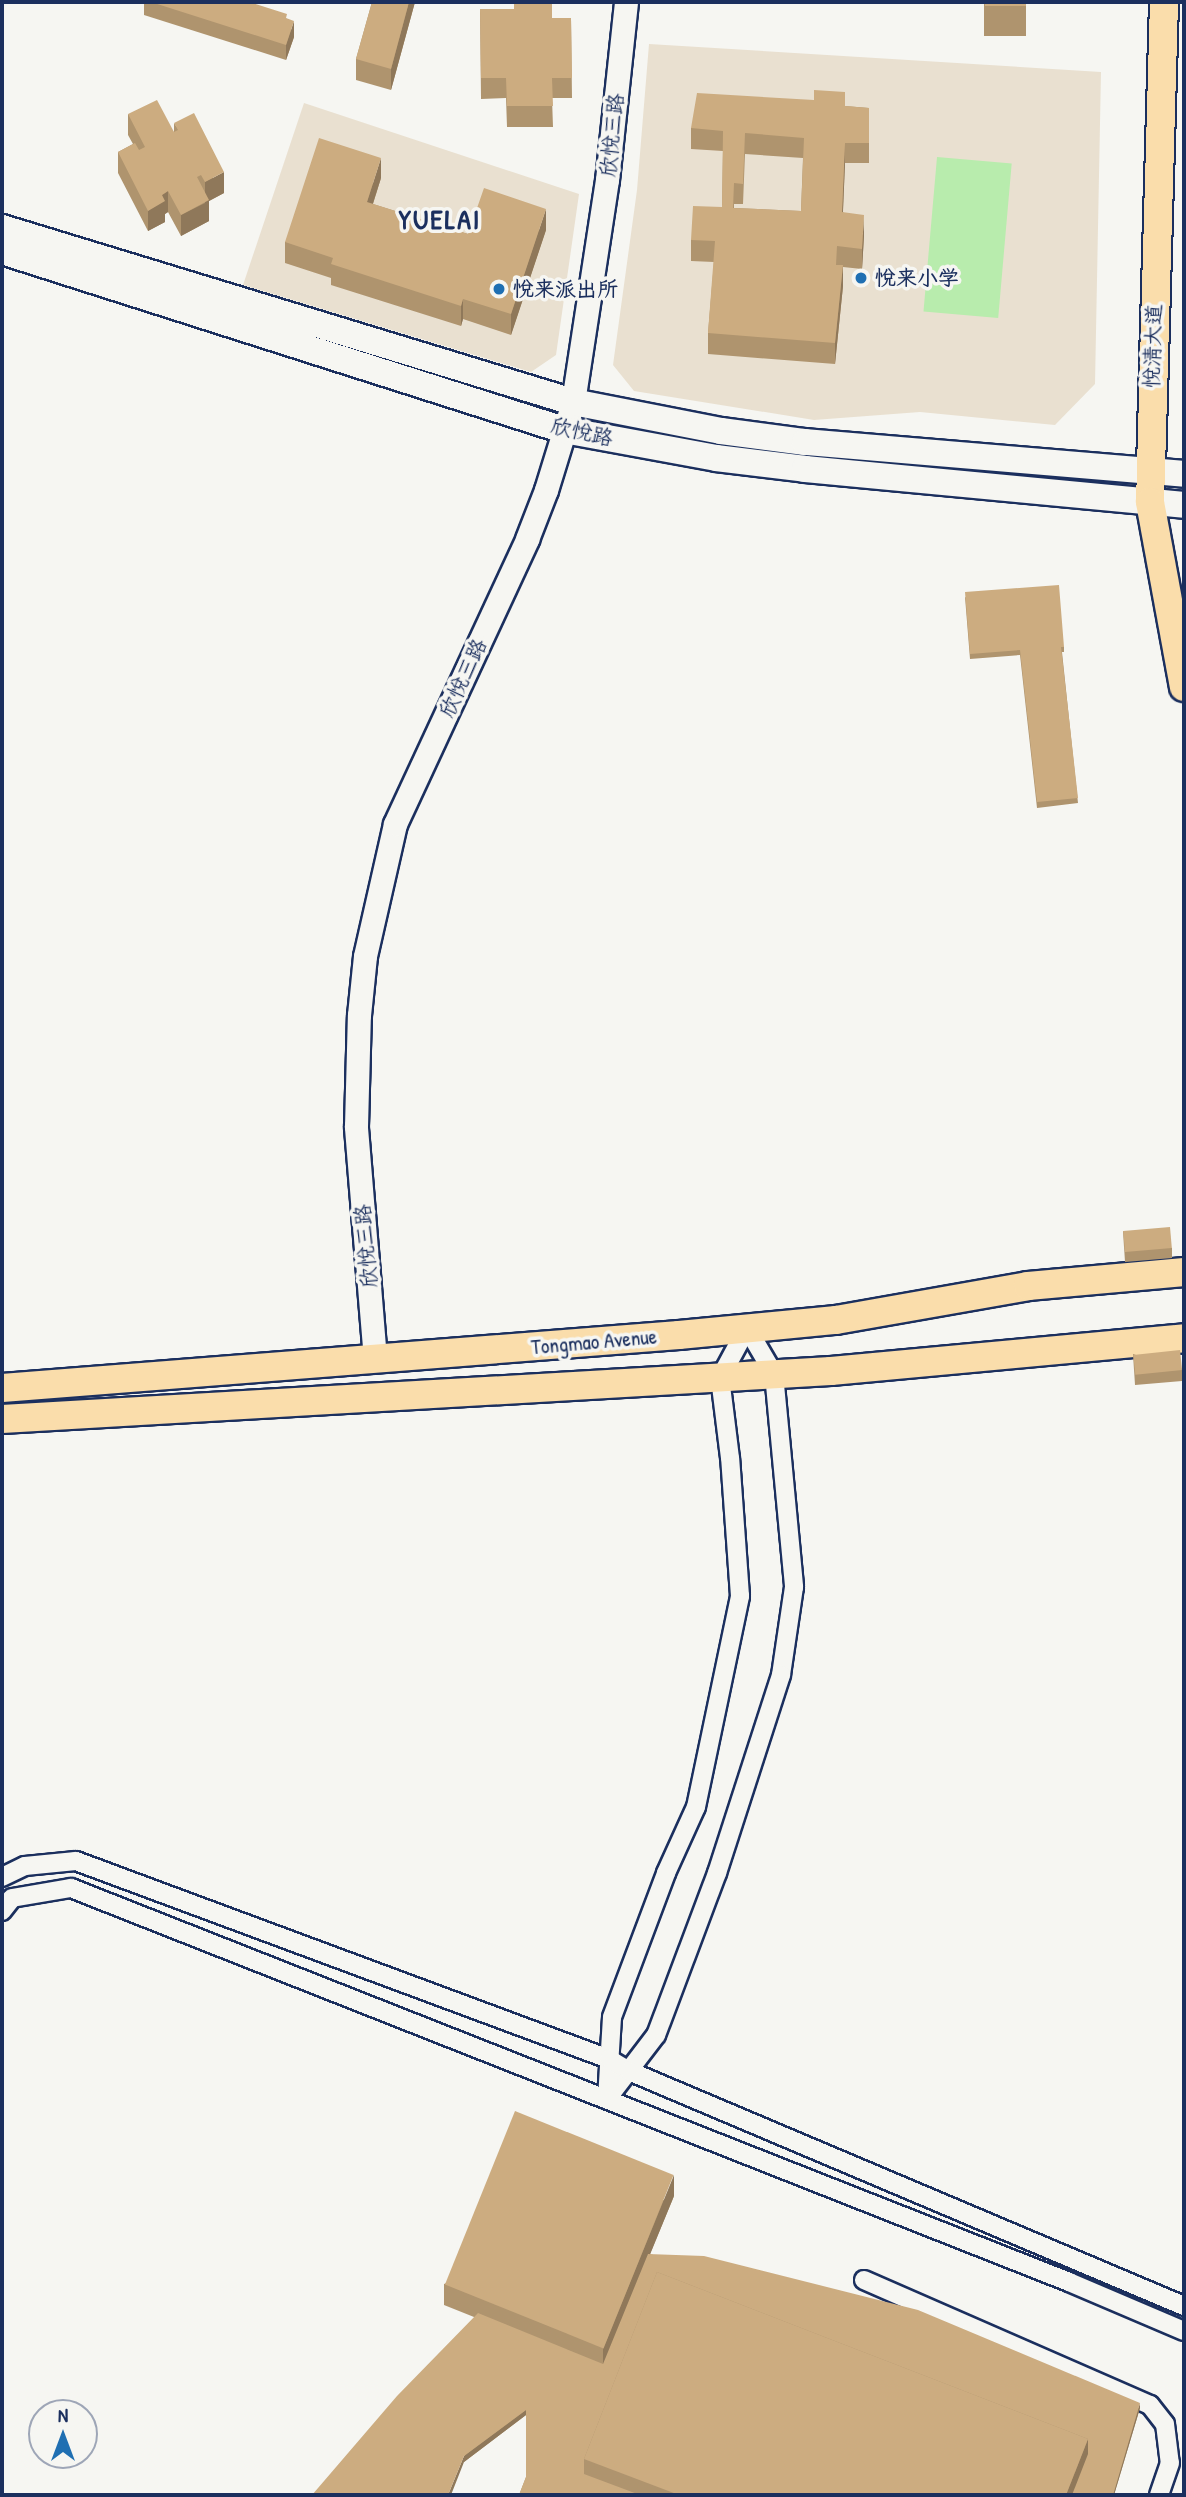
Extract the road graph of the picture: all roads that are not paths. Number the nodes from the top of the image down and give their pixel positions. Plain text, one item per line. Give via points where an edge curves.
1 (626, 2) edge
2 (1164, 2) edge
3 (2, 228) edge
4 (2, 251) edge
5 (573, 402) junction
6 (564, 430) junction
7 (1149, 470) junction
8 (1184, 474) edge
9 (1150, 502) junction
10 (1184, 505) edge
11 (1184, 687) edge
12 (1184, 1272) edge
13 (747, 1328) junction
14 (1184, 1338) edge
15 (375, 1359) junction
16 (774, 1374) junction
17 (720, 1378) junction
18 (2, 1388) edge
19 (2, 1419) edge
20 (2, 1877) edge
21 (2, 1911) edge
22 (610, 2059) junction
23 (629, 2071) junction
24 (607, 2099) junction
25 (864, 2280) dead end
26 (1184, 2306) edge
27 (1184, 2331) edge
28 (1159, 2495) edge

1 - 5 street, 欣悦三路 via 607,180
2 - 7 main road, 悦清大道
3 - 5 main road, 欣悦路
4 - 6 main road, 欣悦路
5 - 6 street, 欣悦三路
5 - 7 main road, 欣悦路 via 805,442
6 - 9 main road, 欣悦路 via 806,470
6 - 15 street, 欣悦三路 via 527,539 395,824 374,910 359,1015 356,1126
7 - 8 main road, 欣悦路
7 - 9 main road, 悦清大道
9 - 10 main road, 欣悦路
9 - 11 main road, 悦清大道
12 - 13 main road, Tongmao Avenue via 1028,1286 836,1320
13 - 15 main road, Tongmao Avenue
13 - 16 street
13 - 17 street
14 - 16 main road, Tongmao Avenue
15 - 18 main road, Tongmao Avenue
16 - 17 main road, Tongmao Avenue
16 - 23 street via 794,1587 780,1675 717,1872 656,2035
17 - 19 main road, Tongmao Avenue
17 - 22 street via 740,1595 696,1807 666,1872 612,2017
20 - 22 street via 25,1866 76,1861
21 - 24 street via 12,1898 71,1888
22 - 23 street
22 - 24 street
23 - 24 street
23 - 26 street
24 - 27 street
25 - 28 street via 1150,2405 1165,2424 1170,2463

